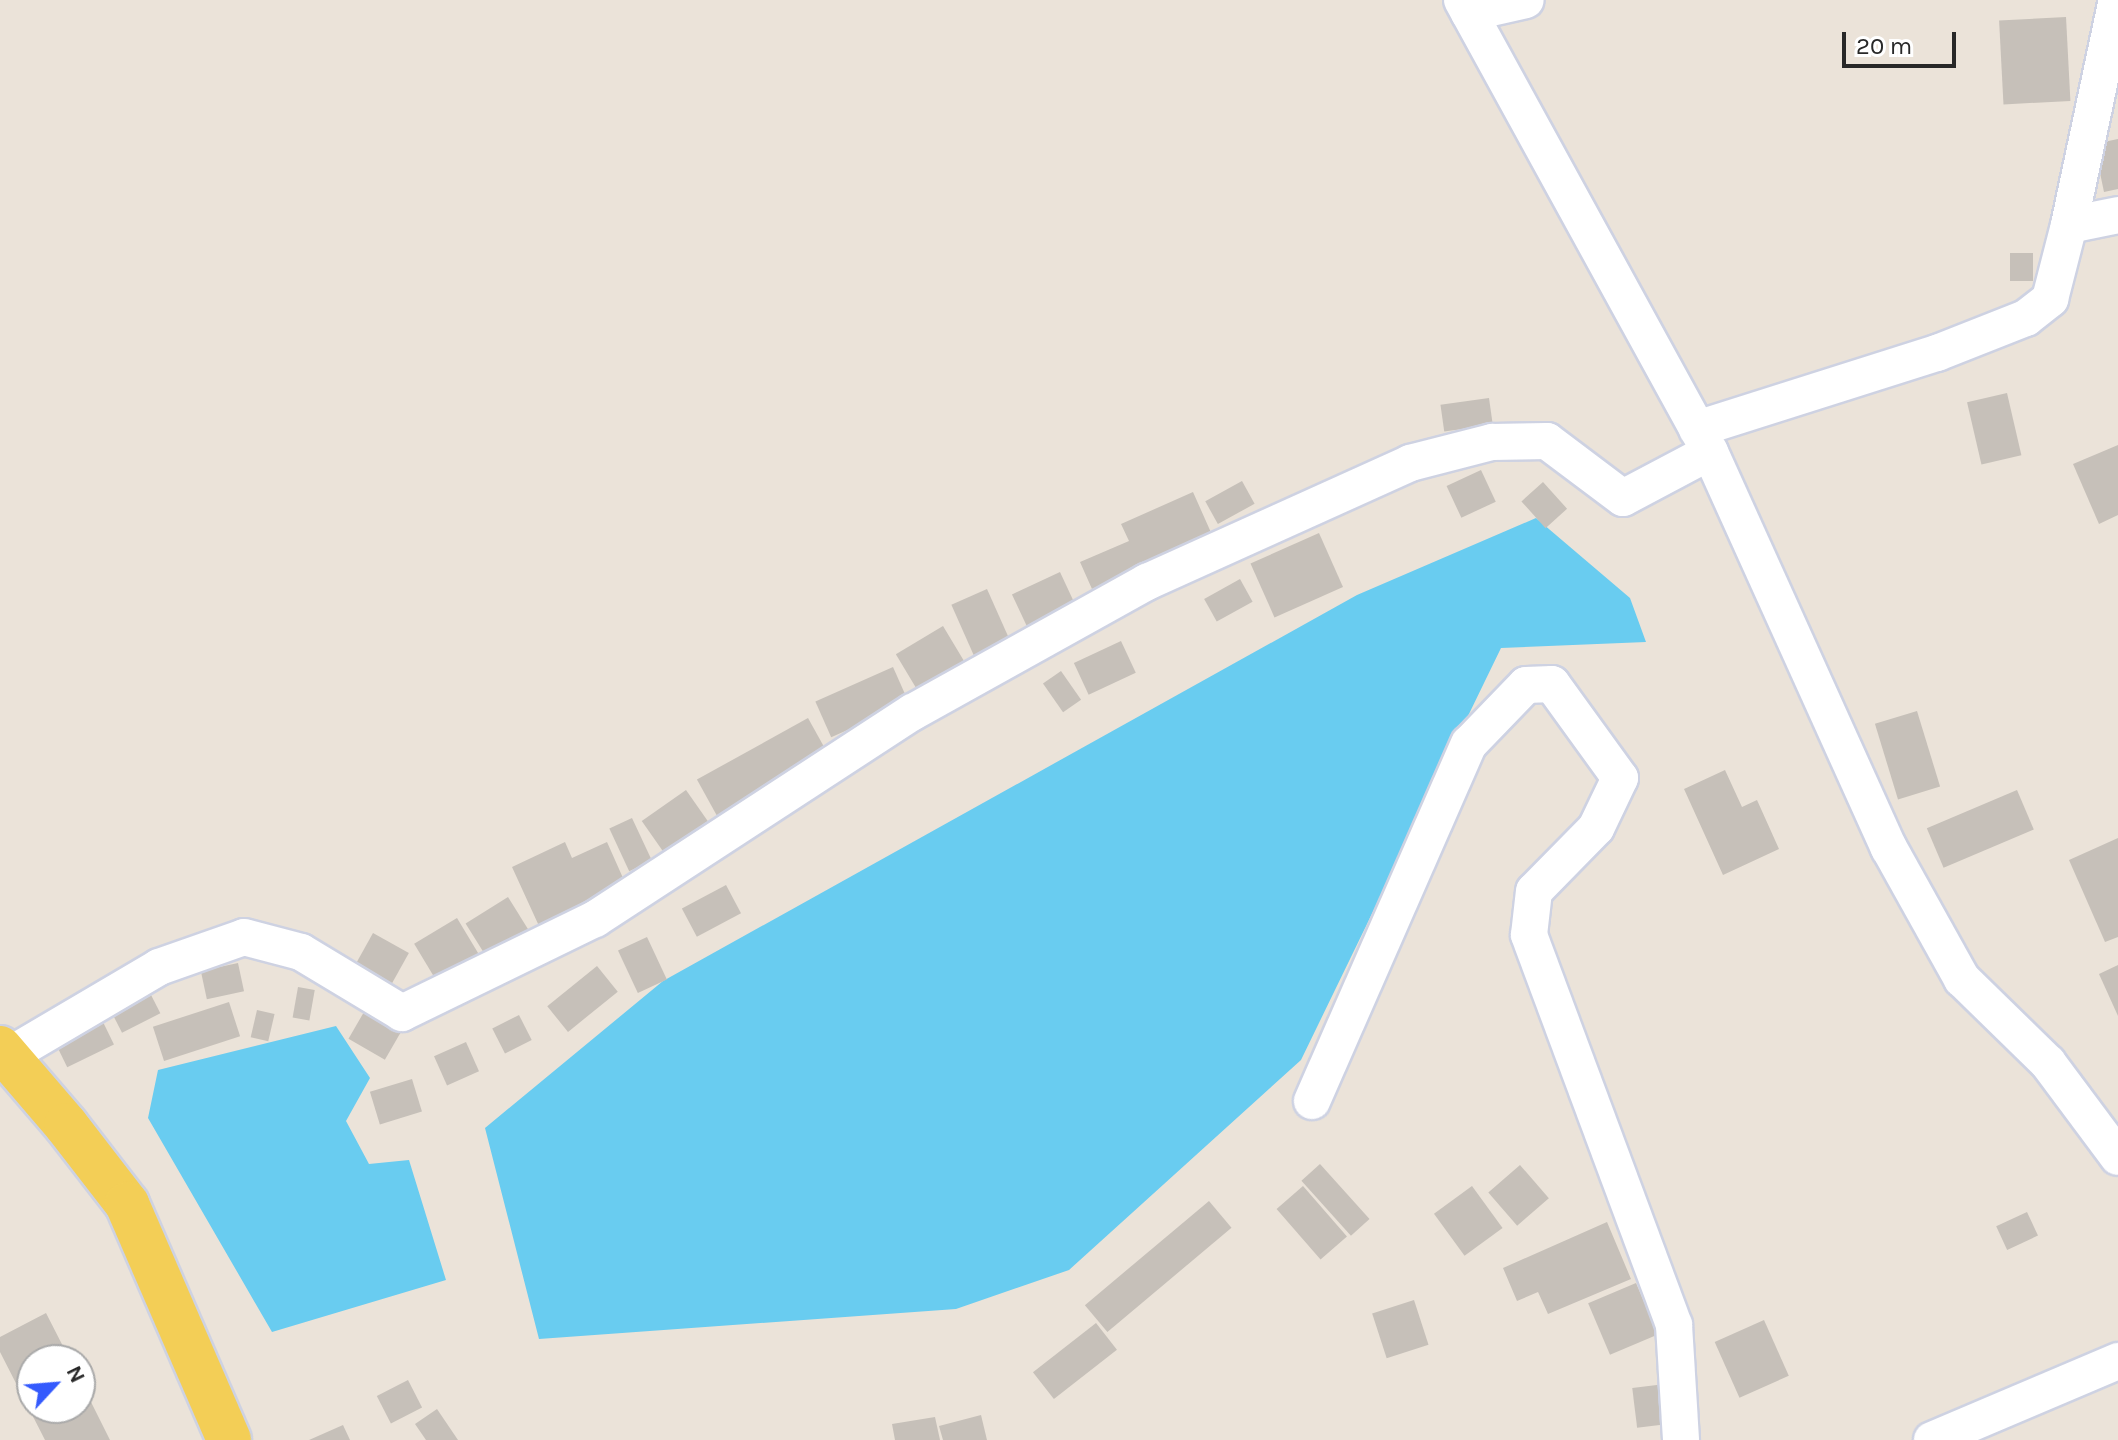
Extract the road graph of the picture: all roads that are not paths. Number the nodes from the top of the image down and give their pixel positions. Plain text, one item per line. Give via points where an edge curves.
1 (1526, 0) edge
2 (2117, 0) edge
3 (1465, 6) edge
4 (2118, 215) edge
5 (2069, 225) junction
6 (1703, 440) junction
7 (4, 1052) edge
8 (1312, 1101) dead end
9 (2118, 1157) edge
10 (2118, 1361) edge
11 (229, 1440) edge
12 (1681, 1440) edge
13 (1932, 1440) edge

1 - 3 street
2 - 5 street
3 - 6 street
4 - 5 street
5 - 6 street via 2050,299 2026,318
6 - 7 street via 1623,498 1547,441 1492,442 1410,463 1147,582 913,712 595,919 402,1013 301,952 244,937 159,967
6 - 9 street via 1889,848 1962,979 2048,1063
7 - 11 main road via 127,1204
8 - 12 street via 1469,744 1526,685 1552,684 1620,778 1596,828 1534,891 1529,935 1674,1325
10 - 13 street

